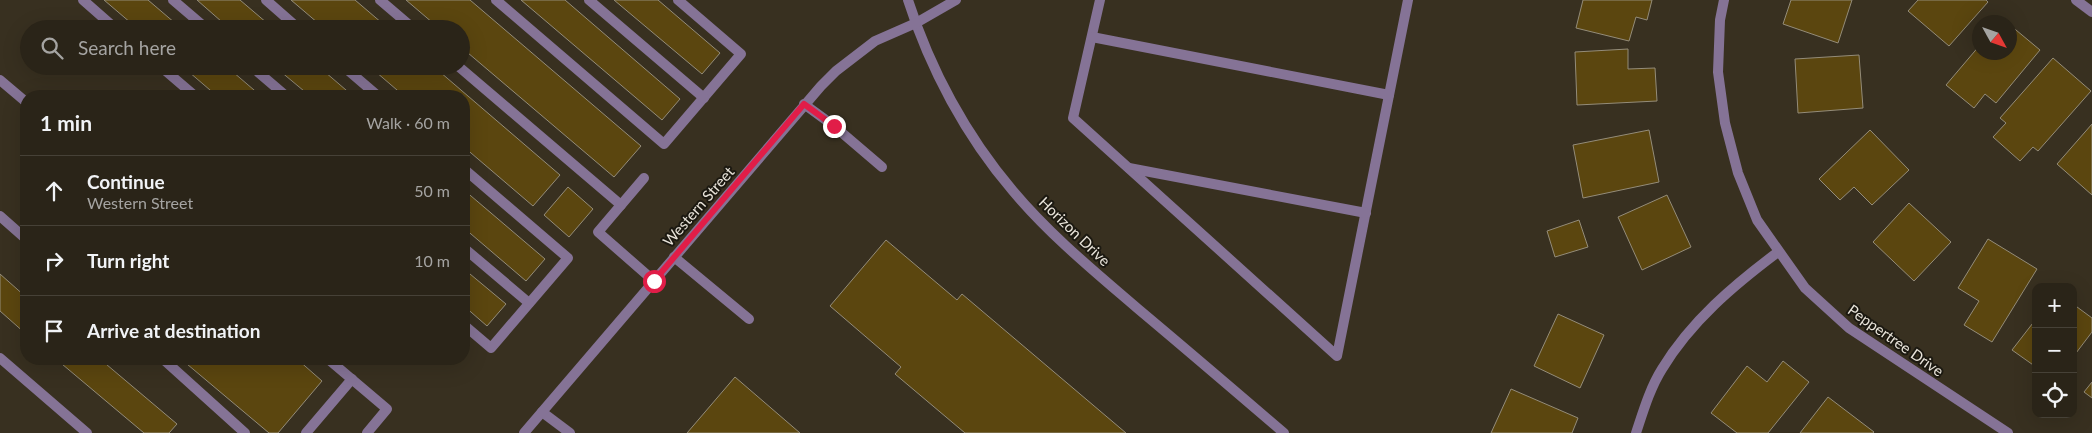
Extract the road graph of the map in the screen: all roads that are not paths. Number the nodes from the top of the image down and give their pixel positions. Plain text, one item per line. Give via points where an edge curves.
1 (83, 0) edge
2 (173, 0) edge
3 (266, 0) edge
4 (380, 0) edge
5 (496, 0) edge
6 (589, 0) edge
7 (678, 0) edge
8 (908, 0) edge
9 (956, 0) edge
10 (1100, 0) edge
11 (1408, 0) edge
12 (1724, 0) edge
13 (2076, 0) edge
14 (2092, 12) edge
15 (106, 20) edge
16 (196, 20) edge
17 (289, 20) edge
18 (403, 20) edge
19 (916, 23) junction
20 (1092, 37) junction
21 (170, 75) edge
22 (262, 75) edge
23 (354, 75) edge
24 (469, 75) edge
25 (0, 80) edge
26 (188, 90) edge
27 (279, 90) edge
28 (371, 90) edge
29 (1389, 95) junction
30 (20, 97) edge
31 (704, 98) junction
32 (804, 104) junction
33 (882, 167) dead end
34 (1128, 167) junction
35 (470, 174) edge
36 (644, 178) dead end
37 (621, 205) junction
38 (1366, 213) junction
39 (0, 216) edge
40 (20, 234) edge
41 (1778, 252) junction
42 (470, 253) edge
43 (674, 257) junction
44 (654, 281) junction
45 (529, 303) junction
46 (749, 319) dead end
47 (470, 330) edge
48 (0, 358) edge
49 (170, 365) edge
50 (335, 365) edge
51 (352, 379) junction
52 (542, 412) junction
53 (87, 433) edge
54 (245, 433) edge
55 (306, 433) edge
56 (367, 433) edge
57 (524, 433) edge
58 (570, 433) edge
59 (1284, 433) edge
60 (1636, 433) edge
61 (2008, 433) edge

1 - 15 street
2 - 16 street
3 - 17 street
4 - 18 street
5 - 31 street via 664,144
6 - 31 street
7 - 31 street via 741,54
8 - 19 street, Horizon Drive
9 - 19 street, Western Street
10 - 20 street
11 - 29 street
12 - 41 street, Peppertree Drive via 1718,72 1725,123 1738,173 1757,220
13 - 14 street
19 - 32 street, Western Street via 876,41 836,71
19 - 59 street, Horizon Drive via 940,79 973,138 1013,191 1054,235
20 - 29 street
20 - 34 street via 1073,118
21 - 26 street
22 - 27 street
23 - 28 street
24 - 37 street
25 - 30 street
29 - 38 street
32 - 33 street
32 - 43 street, Western Street
34 - 38 street
34 - 38 street via 1337,356
35 - 45 street via 568,258
36 - 37 street
37 - 44 street via 598,232
39 - 40 street
41 - 60 street via 1738,282 1692,326 1662,369
41 - 61 street, Peppertree Drive via 1805,288 1849,328
42 - 45 street
43 - 44 street, Western Street
43 - 46 street
44 - 52 street, Western Street
45 - 47 street via 490,348
48 - 53 street
49 - 54 street
50 - 51 street
51 - 55 street
51 - 56 street via 387,409
52 - 57 street, Western Street
52 - 58 street

